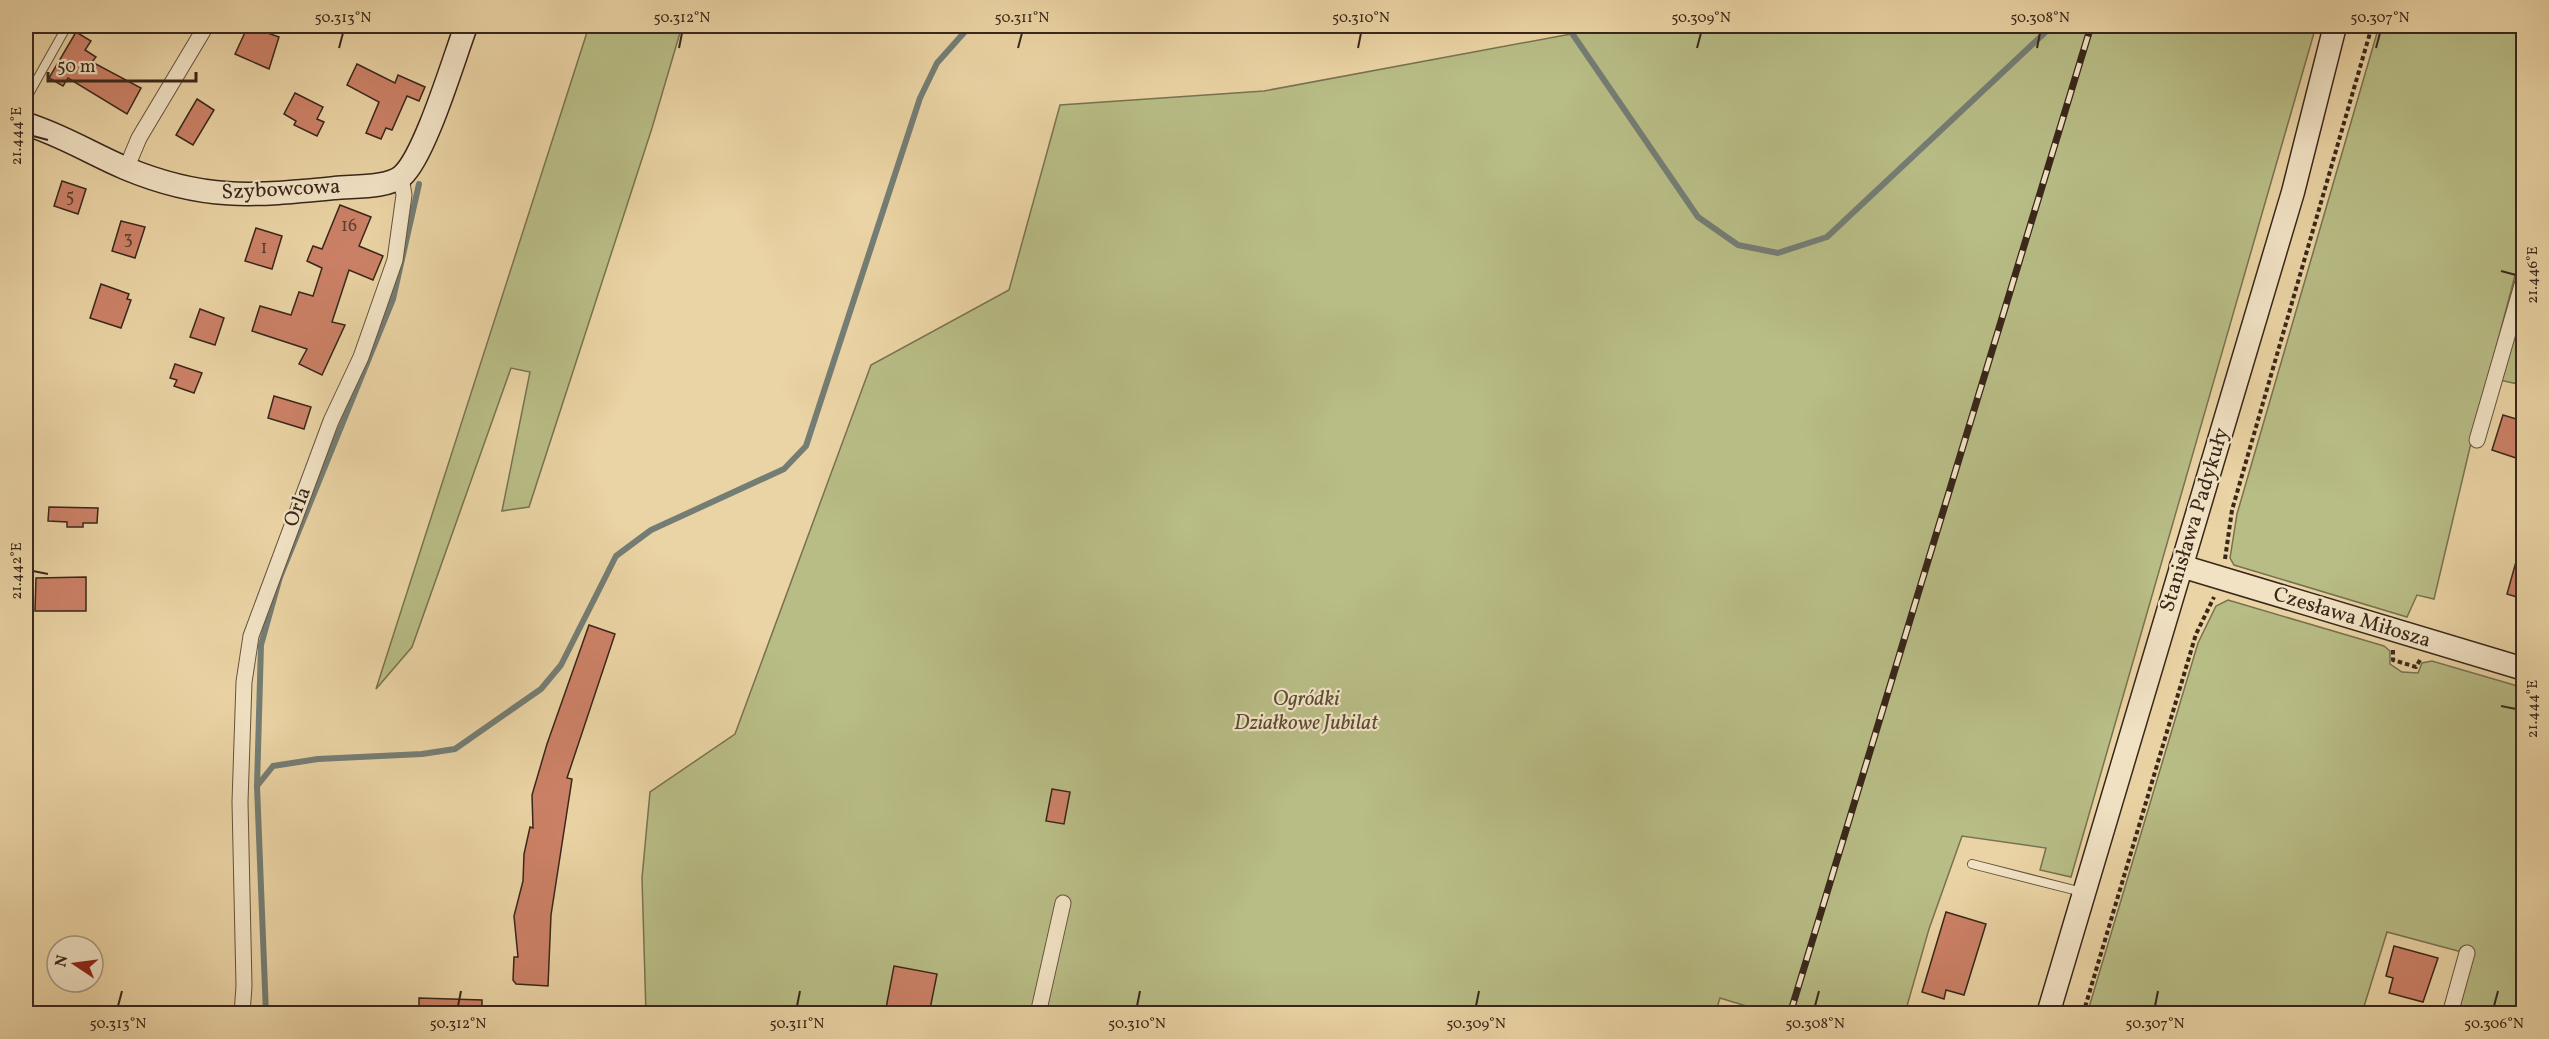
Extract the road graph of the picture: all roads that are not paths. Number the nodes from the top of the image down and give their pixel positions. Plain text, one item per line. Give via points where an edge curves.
1 (67, 26) edge
2 (206, 26) edge
3 (466, 26) edge
4 (2336, 26) edge
5 (26, 99) edge
6 (26, 123) edge
7 (126, 169) junction
8 (401, 177) junction
9 (2523, 278) edge
10 (2477, 440) dead end
11 (2181, 566) junction
12 (2523, 669) edge
13 (1972, 864) dead end
14 (2084, 893) junction
15 (1063, 903) dead end
16 (2467, 953) dead end
17 (242, 1014) edge
18 (1038, 1014) edge
19 (2048, 1014) edge
20 (2450, 1014) edge

1 - 5 lane
2 - 7 street via 139,138
3 - 8 street via 419,154
4 - 11 street, Stanisława Padykuły via 2293,192
6 - 7 street, Szybowcowa
7 - 8 street, Szybowcowa via 213,194 253,196 380,183
8 - 17 street, Orla via 405,195 395,260 361,357 331,421 250,636 244,682 240,802
9 - 10 street
11 - 12 street, Czesława Miłosza
11 - 14 street, Stanisława Padykuły
13 - 14 lane
14 - 19 street, Stanisława Padykuły
15 - 18 street
16 - 20 street

